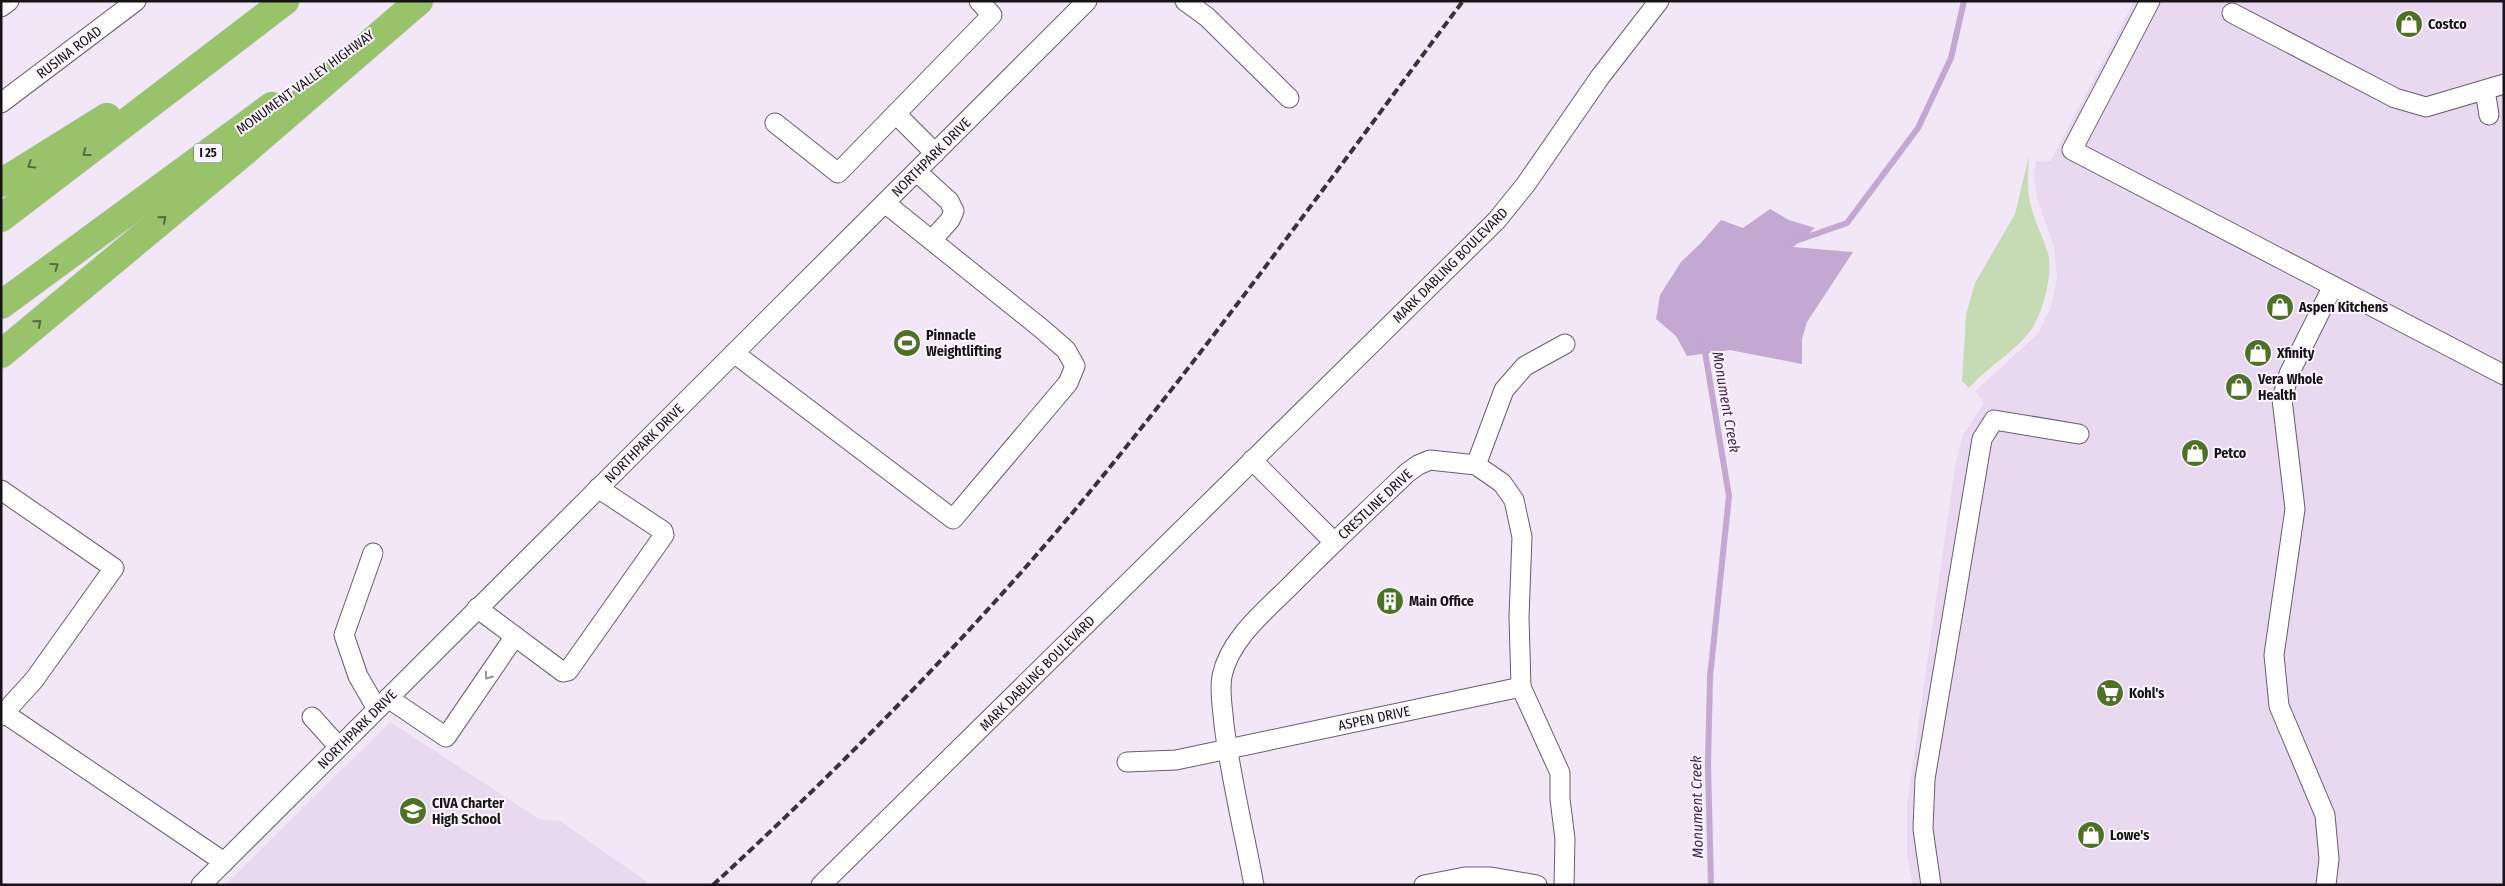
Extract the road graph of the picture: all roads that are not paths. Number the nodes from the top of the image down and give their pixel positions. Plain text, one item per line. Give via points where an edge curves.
1 (9, 1) edge
2 (284, 1) edge
3 (417, 1) edge
4 (979, 1) edge
5 (1185, 1) edge
6 (1659, 1) edge
7 (2150, 1) edge
8 (134, 2) edge
9 (1079, 4) edge
10 (1, 7) edge
11 (2232, 13) dead end
12 (250, 28) junction
13 (2504, 84) edge
14 (2485, 90) junction
15 (1289, 98) dead end
16 (1, 103) edge
17 (896, 114) junction
18 (2489, 116) dead end
19 (775, 123) dead end
20 (935, 153) junction
21 (917, 172) junction
22 (1, 183) edge
23 (885, 204) junction
24 (1, 218) edge
25 (932, 240) junction
26 (2333, 286) junction
27 (1, 305) edge
28 (1565, 344) dead end
29 (734, 353) junction
30 (1, 354) edge
31 (2504, 375) edge
32 (2079, 434) dead end
33 (1252, 460) junction
34 (1476, 465) junction
35 (598, 488) junction
36 (1, 490) edge
37 (1334, 542) junction
38 (373, 553) dead end
39 (477, 608) junction
40 (515, 636) junction
41 (1521, 687) junction
42 (383, 703) junction
43 (3, 715) edge
44 (312, 718) dead end
45 (339, 747) junction
46 (1227, 749) junction
47 (1127, 762) dead end
48 (224, 862) junction
49 (207, 883) edge
50 (821, 885) edge
51 (1254, 885) edge
52 (1424, 885) edge
53 (1538, 885) edge
54 (1564, 885) edge
55 (1931, 885) edge
56 (2326, 885) edge

1 - 10 street
2 - 12 highway
27 -> 3 highway, MONUMENT VALLEY HIGHWAY / I 25
30 -> 3 highway via 244,152
4 - 17 street via 992,15
5 - 15 street via 1207,18
6 - 33 street, MARK DABLING BOULEVARD via 1600,77 1498,220
7 - 26 street via 2072,150
8 - 16 street, RUSINA ROAD
9 - 20 street, NORTHPARK DRIVE
11 - 14 street via 2395,98 2426,107
12 -> 22 highway
12 -> 24 highway
13 - 14 street
14 - 18 street
17 - 19 street via 838,173
17 - 20 street
20 - 21 street, NORTHPARK DRIVE
21 - 23 street, NORTHPARK DRIVE
21 - 25 street via 949,201 954,211
23 - 25 street
23 - 29 street, NORTHPARK DRIVE
25 - 29 street via 1066,350 1075,366 1068,383 953,519
26 - 31 street
26 - 56 street via 2289,374 2282,400 2295,509 2274,655 2279,706 2325,815 2329,859
28 - 34 street via 1525,366 1504,390
29 - 35 street, NORTHPARK DRIVE
32 - 55 street via 1994,420 1982,438 1925,779 1923,829
33 - 37 street
33 - 50 street, MARK DABLING BOULEVARD
34 - 37 street, CRESTLINE DRIVE via 1430,460 1418,465
34 - 41 street, CRESTLINE DRIVE via 1502,483 1514,500 1519,517 1522,537
35 - 39 street, NORTHPARK DRIVE
35 - 40 street via 663,531 664,535 568,671 564,672
36 - 43 street via 114,568 34,680
37 - 46 street, CRESTLINE DRIVE via 1234,647 1222,675
38 - 42 street via 344,635 358,676
39 - 40 street
39 - 42 street, NORTHPARK DRIVE
40 -> 42 street via 446,736
41 - 46 street, ASPEN DRIVE
41 - 54 street, CRESTLINE DRIVE via 1560,773 1565,839
42 - 45 street, NORTHPARK DRIVE
43 - 48 street
44 - 45 street
45 - 48 street, NORTHPARK DRIVE
46 - 47 street, ASPEN DRIVE via 1176,760
46 - 51 street, CRESTLINE DRIVE
48 - 49 street, NORTHPARK DRIVE
52 - 53 street via 1465,877 1491,877

